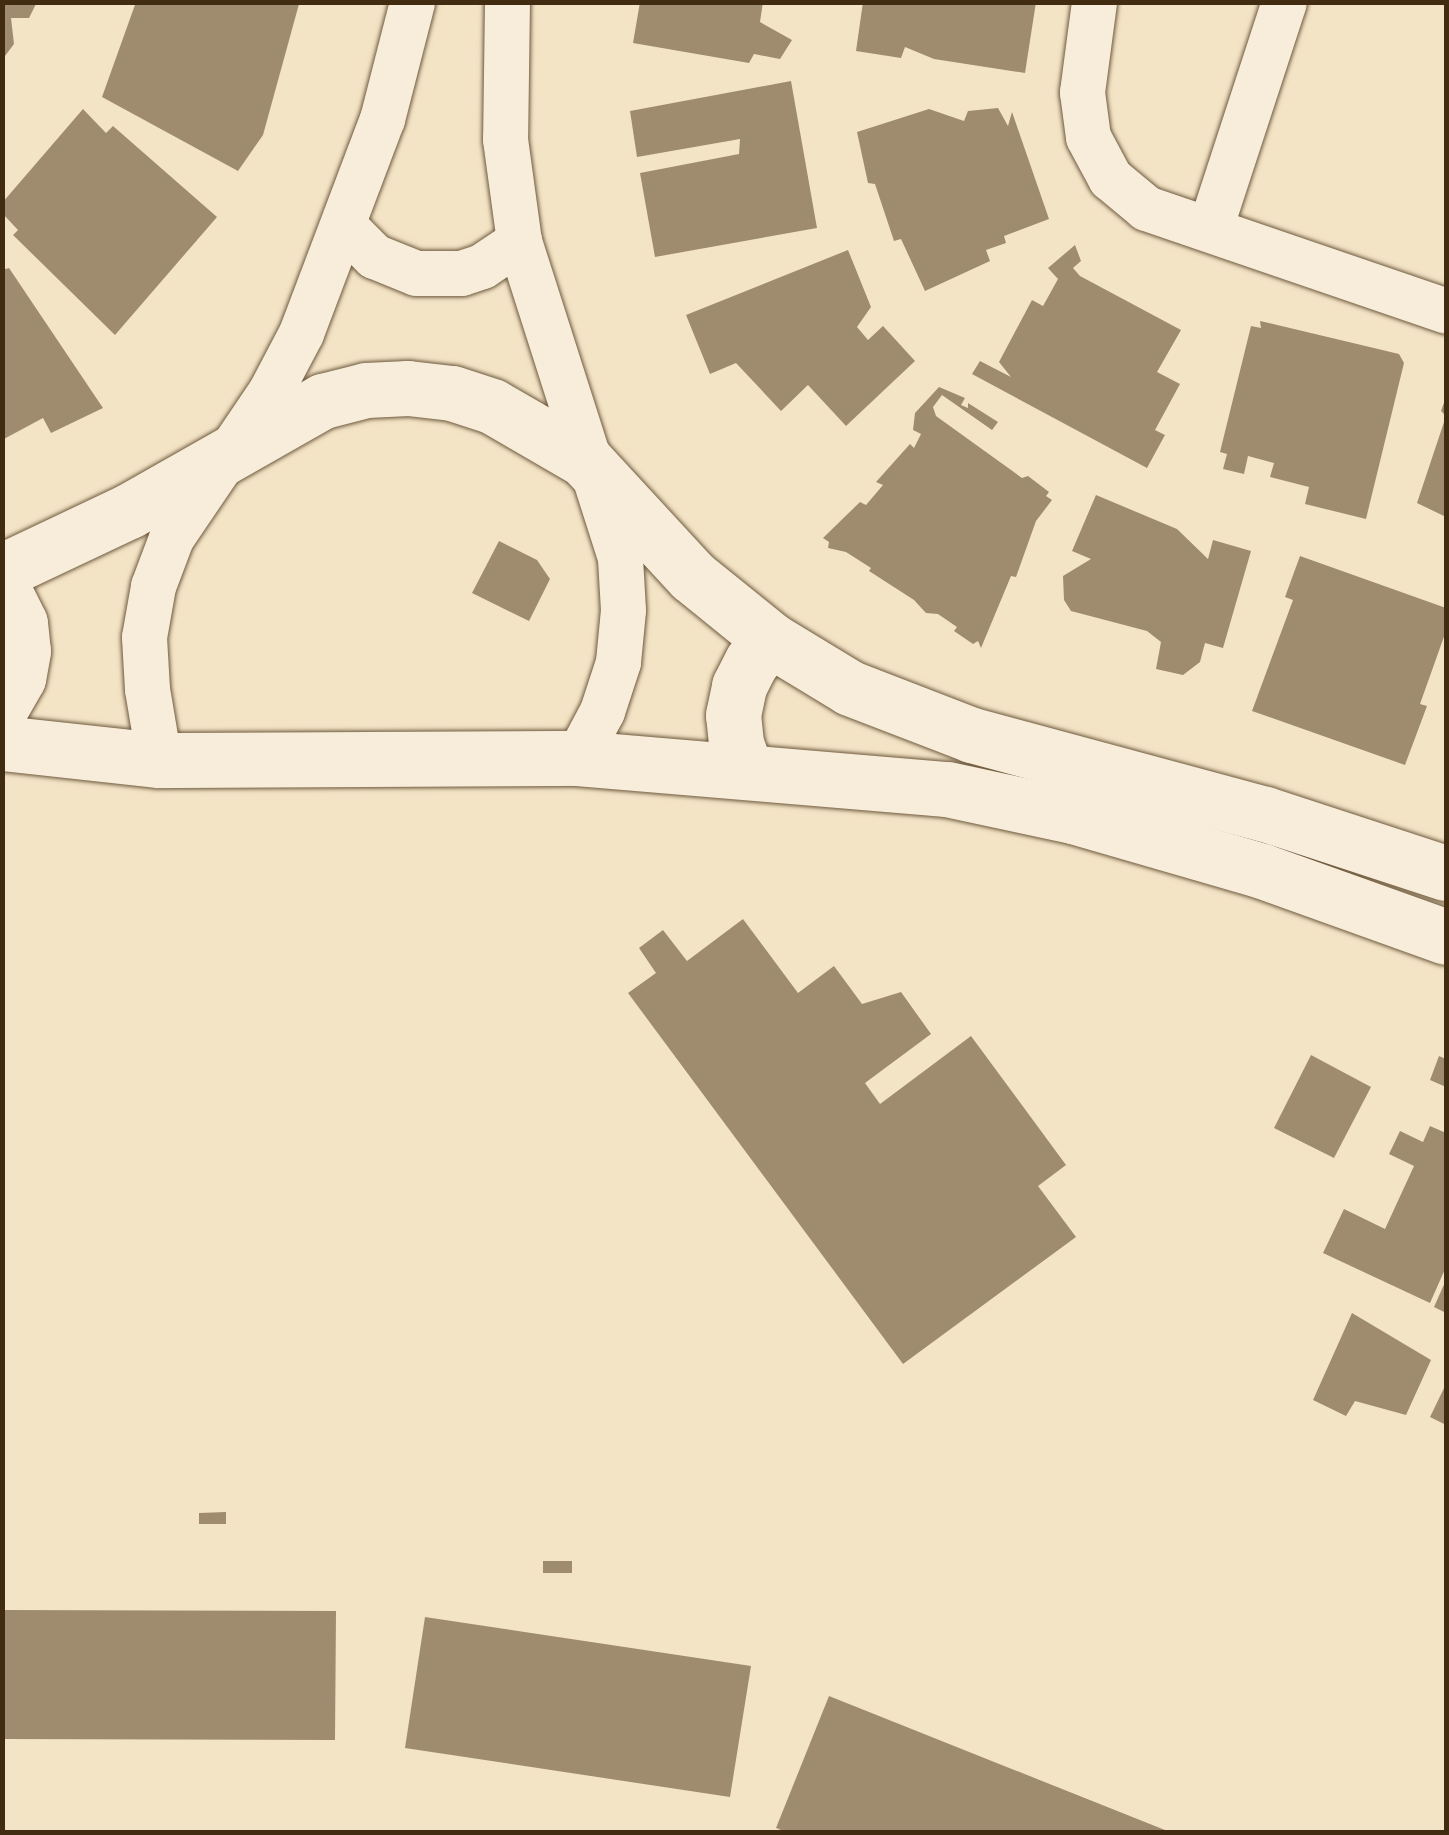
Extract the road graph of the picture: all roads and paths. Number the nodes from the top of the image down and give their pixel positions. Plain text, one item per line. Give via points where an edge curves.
1 (412, 2) edge
2 (507, 2) edge
3 (1094, 2) edge
4 (1284, 2) edge
5 (342, 225) junction
6 (1210, 228) junction
7 (519, 241) junction
8 (1446, 311) edge
9 (234, 448) junction
10 (586, 460) junction
11 (2, 571) edge
12 (2, 587) edge
13 (771, 640) junction
14 (2, 706) edge
15 (2, 743) edge
16 (577, 758) junction
17 (159, 760) junction
18 (746, 771) junction
19 (1446, 873) edge
20 (1446, 938) edge

1 - 5 street via 382,119
2 - 7 street via 505,139
3 - 6 street via 1082,92 1088,137 1110,178 1146,208
4 - 6 street
5 - 7 street via 374,256 416,274 460,272
5 - 9 street via 301,333
6 - 8 street
7 - 10 street
9 - 10 street via 323,401 408,388 492,406
9 - 11 street via 128,511
9 - 17 street via 171,538 152,586 144,637
10 - 13 street via 692,576
10 - 16 street via 608,507 623,610 618,662
12 - 14 street via 20,623 23,651
13 - 18 street via 739,686 733,715
13 - 19 street via 850,688 972,736 1265,814
15 - 17 street
16 - 17 street
16 - 18 street
18 - 20 street via 947,789 1073,816 1262,871

